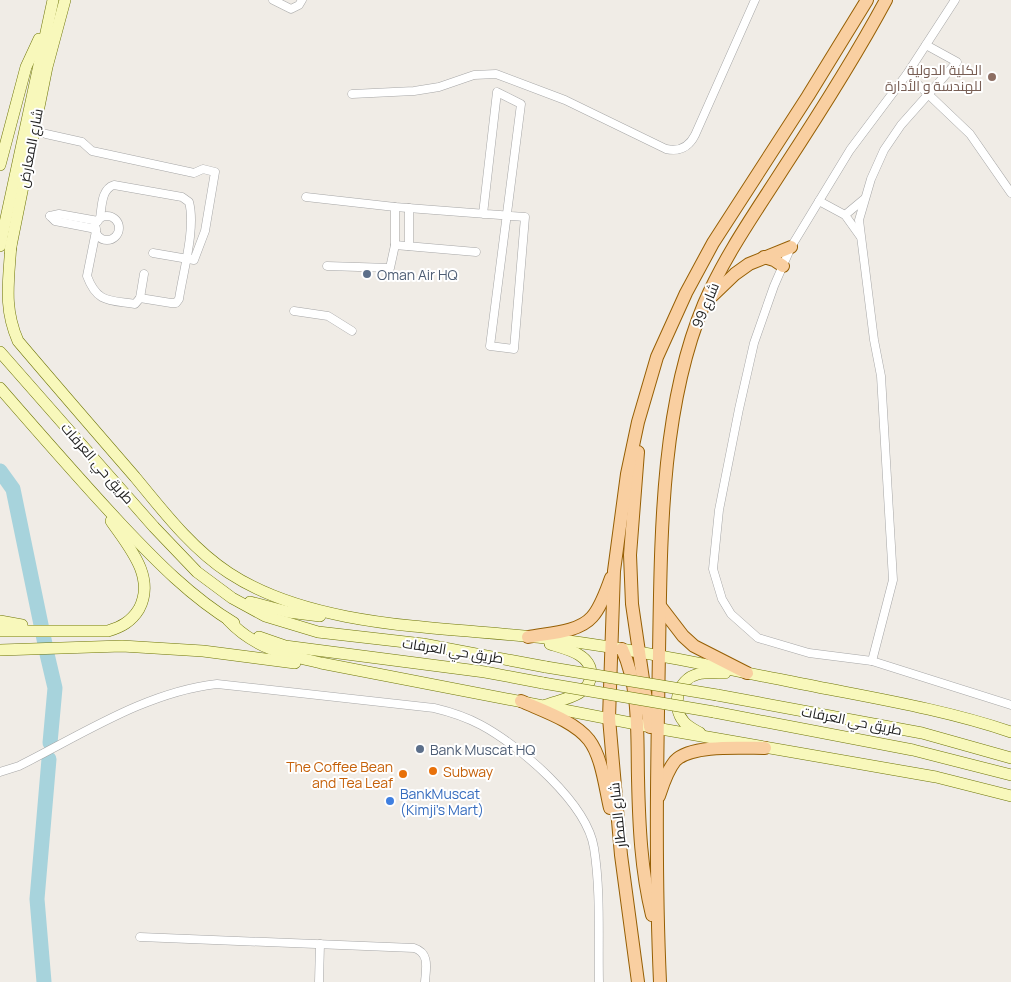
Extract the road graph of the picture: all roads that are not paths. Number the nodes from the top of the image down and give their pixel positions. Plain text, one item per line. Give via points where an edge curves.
1 (53, 0) edge
2 (65, 0) edge
3 (273, 0) edge
4 (302, 0) edge
5 (755, 0) edge
6 (867, 0) edge
7 (886, 0) edge
8 (955, 0) edge
9 (47, 22) junction
10 (926, 45) junction
11 (907, 74) junction
12 (352, 94) dead end
13 (930, 95) junction
14 (46, 134) dead end
15 (0, 165) edge
16 (1011, 193) edge
17 (306, 197) dead end
18 (864, 199) junction
19 (819, 201) junction
20 (395, 207) junction
21 (409, 208) junction
22 (483, 214) junction
23 (506, 215) junction
24 (845, 215) junction
25 (98, 225) junction
26 (861, 238) junction
27 (6, 245) edge
28 (395, 245) junction
29 (409, 246) junction
30 (791, 247) junction
31 (476, 252) dead end
32 (153, 253) dead end
33 (764, 258) junction
34 (185, 260) junction
35 (327, 266) dead end
36 (782, 266) junction
37 (144, 274) dead end
38 (0, 297) edge
39 (140, 298) junction
40 (704, 304) junction
41 (294, 311) dead end
42 (352, 331) dead end
43 (0, 352) edge
44 (0, 388) edge
45 (638, 422) junction
46 (92, 493) junction
47 (614, 571) junction
48 (232, 598) junction
49 (660, 606) junction
50 (346, 617) junction
51 (228, 620) junction
52 (0, 621) edge
53 (0, 631) edge
54 (53, 631) junction
55 (528, 637) junction
56 (616, 648) junction
57 (0, 650) edge
58 (638, 652) junction
59 (659, 655) junction
60 (872, 661) junction
61 (321, 663) junction
62 (747, 672) junction
63 (521, 701) junction
64 (544, 705) junction
65 (1011, 705) edge
66 (609, 718) junction
67 (636, 724) junction
68 (654, 728) junction
69 (1011, 732) edge
70 (707, 737) junction
71 (766, 748) junction
72 (1011, 758) edge
73 (0, 772) edge
74 (1011, 775) edge
75 (1011, 796) edge
76 (655, 805) junction
77 (619, 834) junction
78 (140, 937) dead end
79 (658, 937) junction
80 (320, 944) junction
81 (319, 982) edge
82 (425, 982) edge
83 (599, 982) edge
84 (638, 982) edge
85 (660, 982) edge

1 - 9 main road, شارع المعارض
2 - 27 main road, شارع المعارض
3 - 4 street via 290,9
5 - 12 street via 695,135 690,144 681,149 666,149 565,100 496,74 474,75 439,87 414,91
6 - 45 main road, 99 شارع via 713,243 657,357
7 - 40 main road, 99 شارع via 824,104 751,216
8 - 10 street
9 - 15 main road via 26,67
9 - 27 main road, شارع المعارض
10 - 11 street
10 - 13 street via 957,62
11 - 13 street
11 - 19 street via 850,150
13 - 16 street via 970,134
13 - 18 street via 884,150
14 - 34 street via 82,142 92,151 194,173 203,169 215,172 205,231 194,260
17 - 20 street
18 - 24 street
18 - 26 street via 859,220
19 - 24 street
19 - 30 street
20 - 21 street
20 - 28 street
21 - 22 street
21 - 29 street
22 - 23 street
22 - 23 street via 497,92 520,104
23 - 23 street via 525,217 514,349 490,346
24 - 26 street
25 - 25 street via 59,214 50,216 55,220
25 - 34 street via 109,186 182,197 189,202 191,210
25 - 39 street via 87,276 92,288 105,300 135,304
26 - 60 street via 881,376 893,580
27 - 38 main road, شارع المعارض
27 - 50 main road via 7,305 18,341 174,522 222,568 266,593
28 - 29 street
28 - 35 street via 390,268
29 - 31 street
30 - 33 main road
30 - 36 street
32 - 34 street
33 - 36 main road
33 - 40 main road via 734,274
34 - 39 street via 176,302
36 - 60 street via 754,343 718,510 713,569 722,599 731,614 758,638 809,654
37 - 39 street
40 - 49 main road, 99 شارع via 676,394 666,470
41 - 42 street via 328,316
43 - 48 main road, طريق حي العرفات via 154,527 197,572
44 - 46 main road, طريق حي العرفات
45 - 47 main road, 99 شارع via 627,474
45 - 58 main road via 630,555
46 - 51 main road, طريق حي العرفات via 161,565 202,603
46 - 54 main road via 143,573 146,585 143,601 123,626 108,631
47 - 55 main road via 590,619 565,630
47 - 56 main road, 99 شارع
48 - 50 main road via 295,613
48 - 72 main road, طريق حي العرفات, bridge via 265,616 318,632 422,644 717,695 922,733
49 - 59 main road, 99 شارع
49 - 62 main road via 694,646
50 - 55 main road
51 - 61 main road via 239,632 276,653
51 - 74 main road, طريق حي العرفات, bridge via 262,639 285,646 485,672 714,712 913,750
52 - 54 main road
53 - 54 main road
55 - 56 main road
55 - 64 main road via 577,653 585,659 591,672 591,680 581,692
56 - 58 main road
56 - 66 main road, شارع المطار
56 - 67 main road via 631,672
57 - 61 main road via 122,646
58 - 59 main road
58 - 68 main road
59 - 62 main road
59 - 68 main road
60 - 65 street
61 - 63 main road
62 - 69 main road via 950,714
62 - 70 main road via 697,674 681,686 677,702 681,717 690,728
63 - 64 main road
63 - 77 main road via 566,723 589,740 596,753
64 - 66 main road
66 - 67 main road
66 - 77 main road, شارع المطار
67 - 68 main road
67 - 79 main road via 642,870
68 - 70 main road
68 - 76 main road
70 - 71 main road
71 - 75 main road via 936,776
71 - 76 main road via 686,753 668,772
73 - 83 street via 19,766 156,697 192,687 217,684 452,712 496,734 536,765 570,798 584,820 594,847
76 - 79 main road
77 - 84 main road, شارع المطار
78 - 80 street
79 - 85 main road
80 - 81 street
80 - 82 street via 414,948 422,951 426,960

